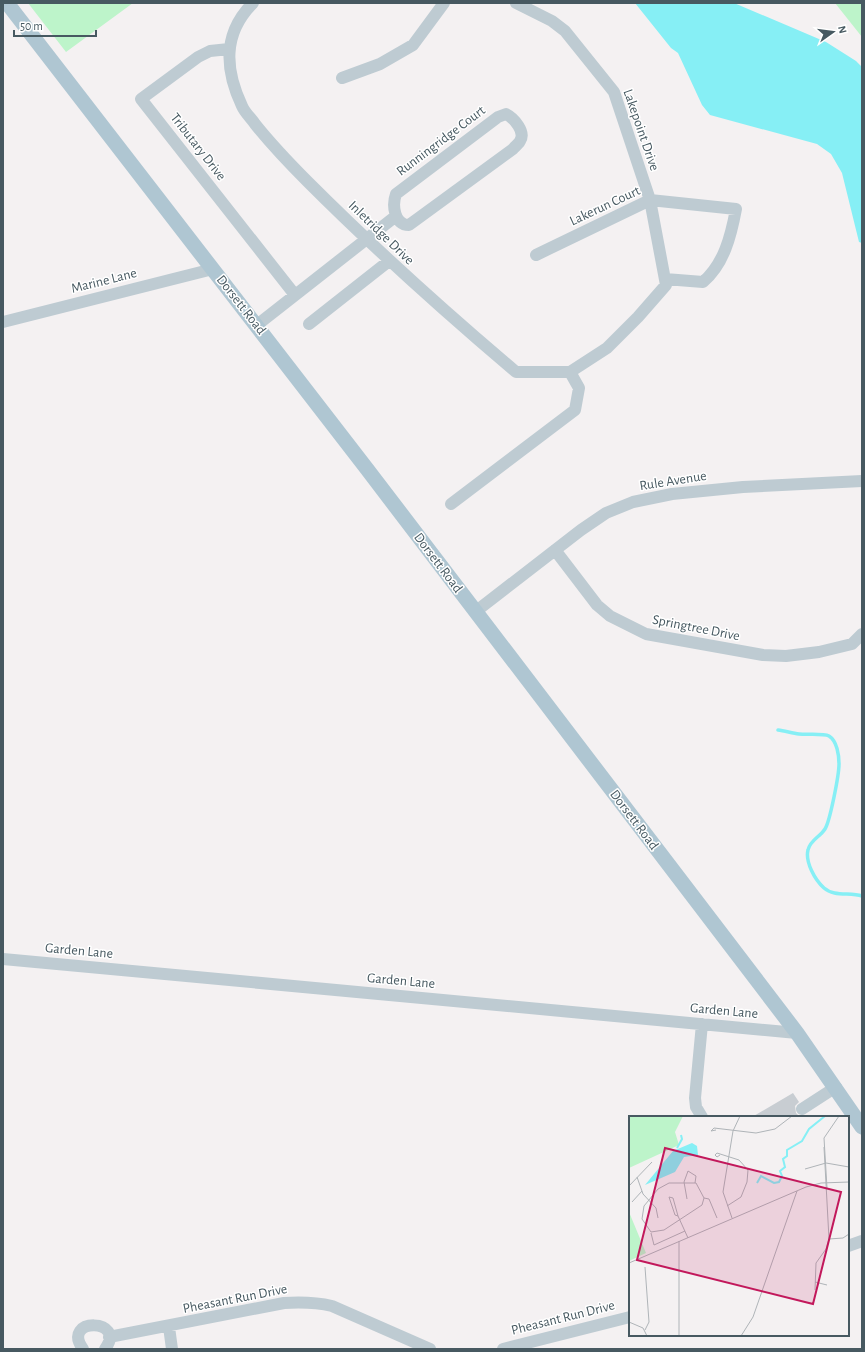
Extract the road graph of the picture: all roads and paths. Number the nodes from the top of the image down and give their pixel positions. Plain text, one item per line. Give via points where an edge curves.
1 (7, 3) edge
2 (253, 3) edge
3 (444, 3) edge
4 (516, 3) edge
5 (229, 49) junction
6 (342, 78) dead end
7 (650, 200) junction
8 (396, 216) junction
9 (366, 240) junction
10 (536, 255) dead end
11 (389, 261) junction
12 (213, 269) junction
13 (665, 282) junction
14 (295, 295) junction
15 (3, 322) edge
16 (309, 324) dead end
17 (257, 325) junction
18 (570, 372) junction
19 (862, 481) edge
20 (451, 504) dead end
21 (555, 550) junction
22 (475, 612) junction
23 (862, 634) edge
24 (3, 959) edge
25 (702, 1024) junction
26 (797, 1033) junction
27 (836, 1087) junction
28 (802, 1109) dead end
29 (701, 1116) edge
30 (862, 1127) edge
31 (862, 1241) edge
32 (849, 1246) edge
33 (629, 1317) edge
34 (169, 1327) junction
35 (109, 1337) junction
36 (83, 1349) edge
37 (105, 1349) edge
38 (172, 1349) edge
39 (430, 1349) edge
40 (503, 1349) edge

1 - 12 main road, Dorsett Road
2 - 5 street via 236,27
3 - 6 street via 413,45 380,64
4 - 7 street, Lakepoint Drive via 565,31 614,92
5 - 9 street, Inletridge Drive via 231,75 243,108 269,142
5 - 14 street, Tributary Drive via 198,57 141,99
7 - 10 street, Lakerun Court
7 - 13 street, Lakepoint Drive
7 - 13 street, Lakerun Court via 736,209 731,237 714,273 703,282
8 - 8 street, Runningridge Court via 404,224 409,225 513,149 522,136 515,121 506,114 498,117 396,194 393,200
8 - 9 street
9 - 11 street, Inletridge Drive
9 - 14 street
11 - 16 street
11 - 18 street, Inletridge Drive via 516,372
12 - 15 street, Marine Lane
12 - 17 main road, Dorsett Road
13 - 18 street via 638,317 607,348
14 - 17 street
17 - 22 main road, Dorsett Road
18 - 20 street via 579,388 575,410
19 - 21 street, Rule Avenue via 743,487 652,497 606,513
21 - 22 street, Rule Avenue
21 - 23 street, Springtree Drive via 597,605 610,616 646,634 762,655 786,656 852,644
22 - 26 main road, Dorsett Road
24 - 25 street, Garden Lane
25 - 26 street, Garden Lane
25 - 29 street via 695,1098 696,1107
26 - 27 main road, Dorsett Road
27 - 28 street
27 - 30 main road, Dorsett Road
31 - 32 street
33 - 40 street, Pheasant Run Drive
34 - 35 street, Pheasant Run Drive
34 - 38 street
34 - 39 street, Pheasant Run Drive via 284,1303 316,1303 351,1314
35 - 36 street via 100,1326 91,1324 80,1333
35 - 37 street

